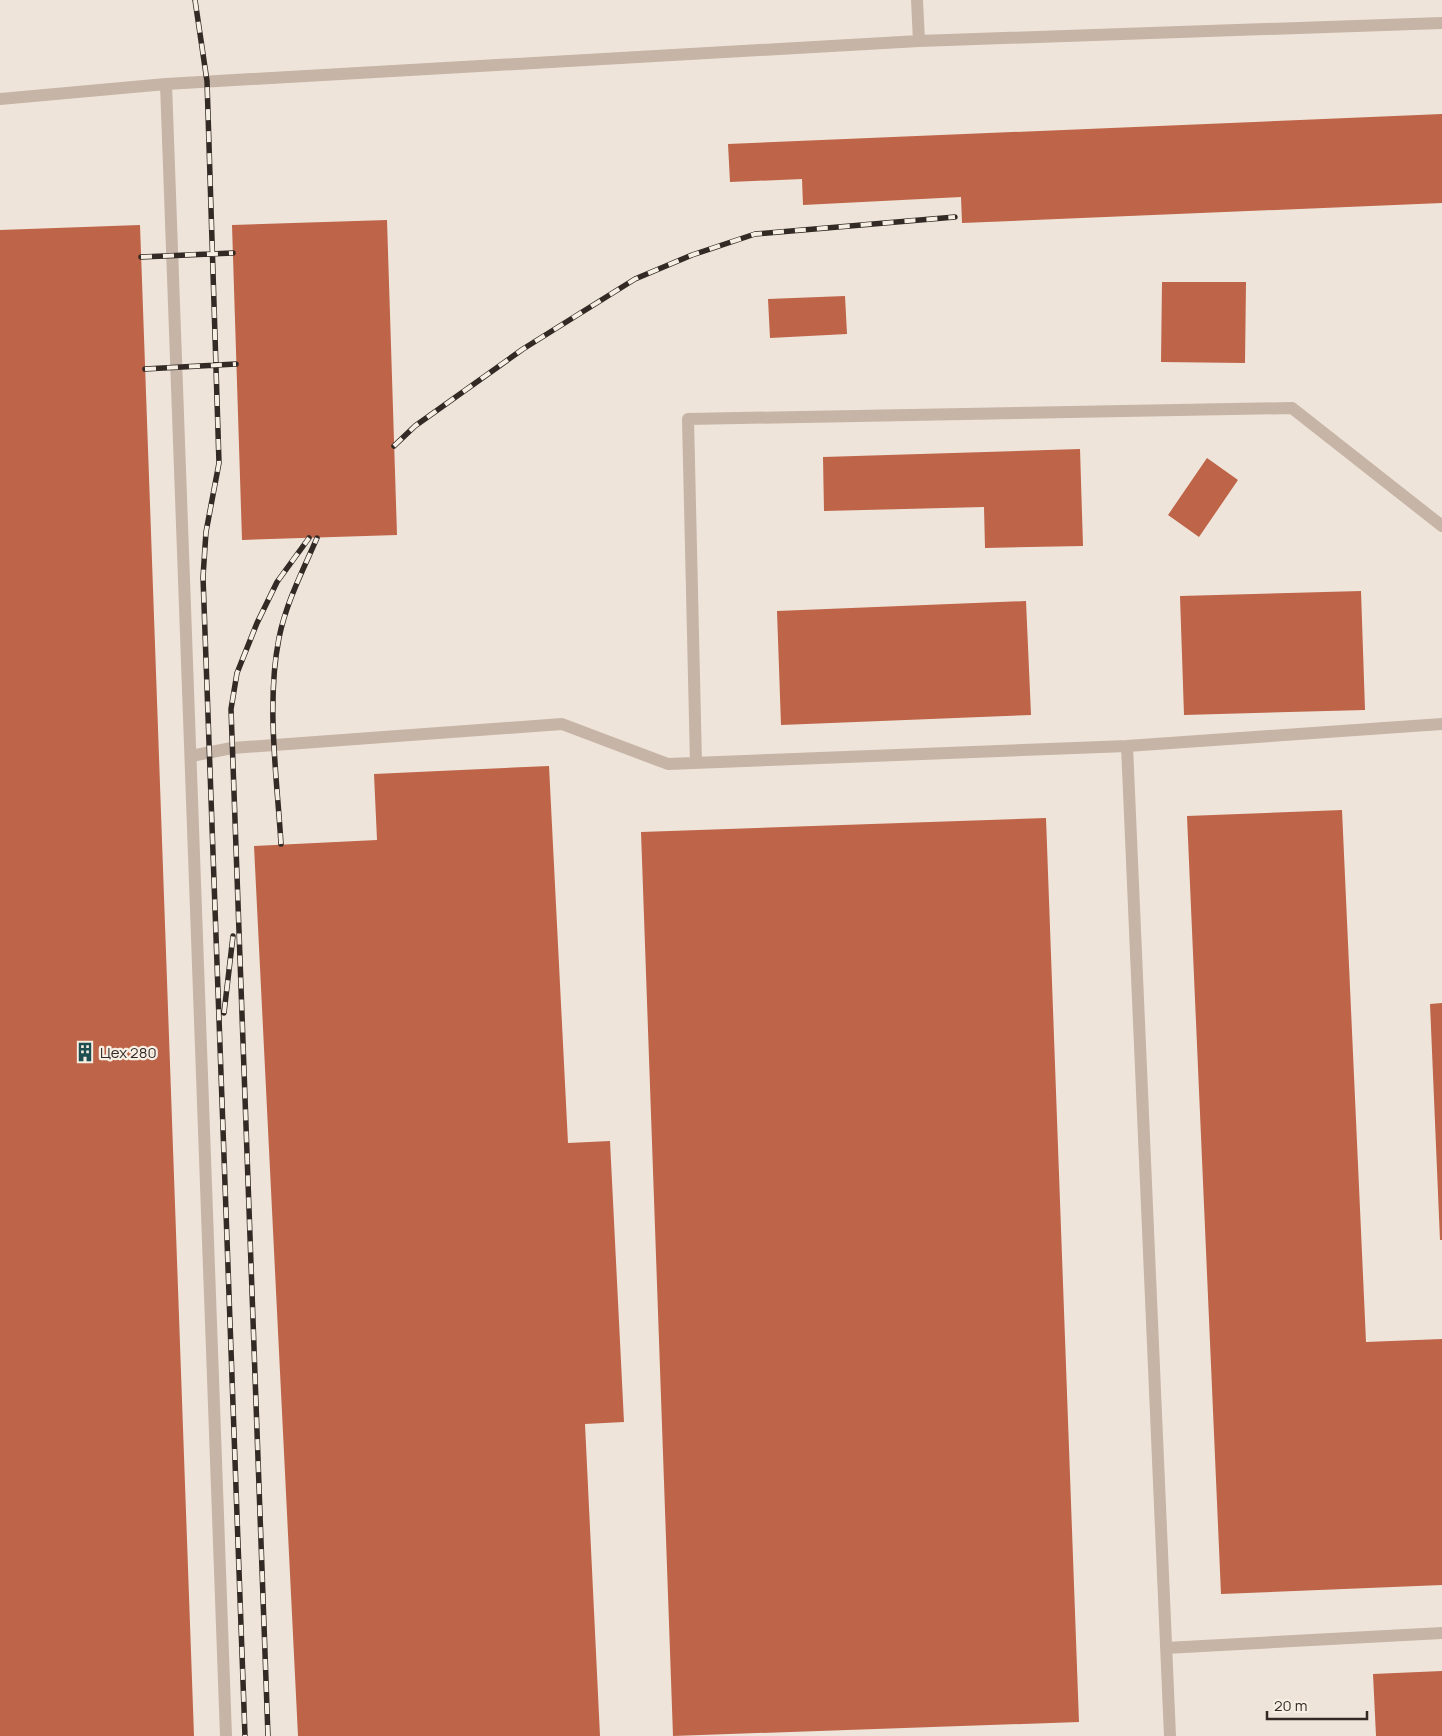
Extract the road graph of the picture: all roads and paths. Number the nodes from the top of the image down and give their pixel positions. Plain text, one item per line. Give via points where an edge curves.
1 (917, 0) edge
2 (1442, 23) edge
3 (919, 41) junction
4 (166, 84) junction
5 (0, 99) edge
6 (1442, 526) edge
7 (1442, 724) edge
8 (1127, 746) junction
9 (191, 756) junction
10 (696, 763) junction
11 (1442, 1633) edge
12 (1166, 1648) junction
13 (226, 1736) edge
14 (1170, 1736) edge

1 - 3 lane
2 - 3 lane
3 - 4 lane
4 - 5 lane
4 - 9 lane
6 - 10 lane via 1292,408 688,419
7 - 8 lane
8 - 10 lane
8 - 12 lane
9 - 10 lane via 232,748 562,724 668,764
9 - 13 lane
11 - 12 lane
12 - 14 lane

